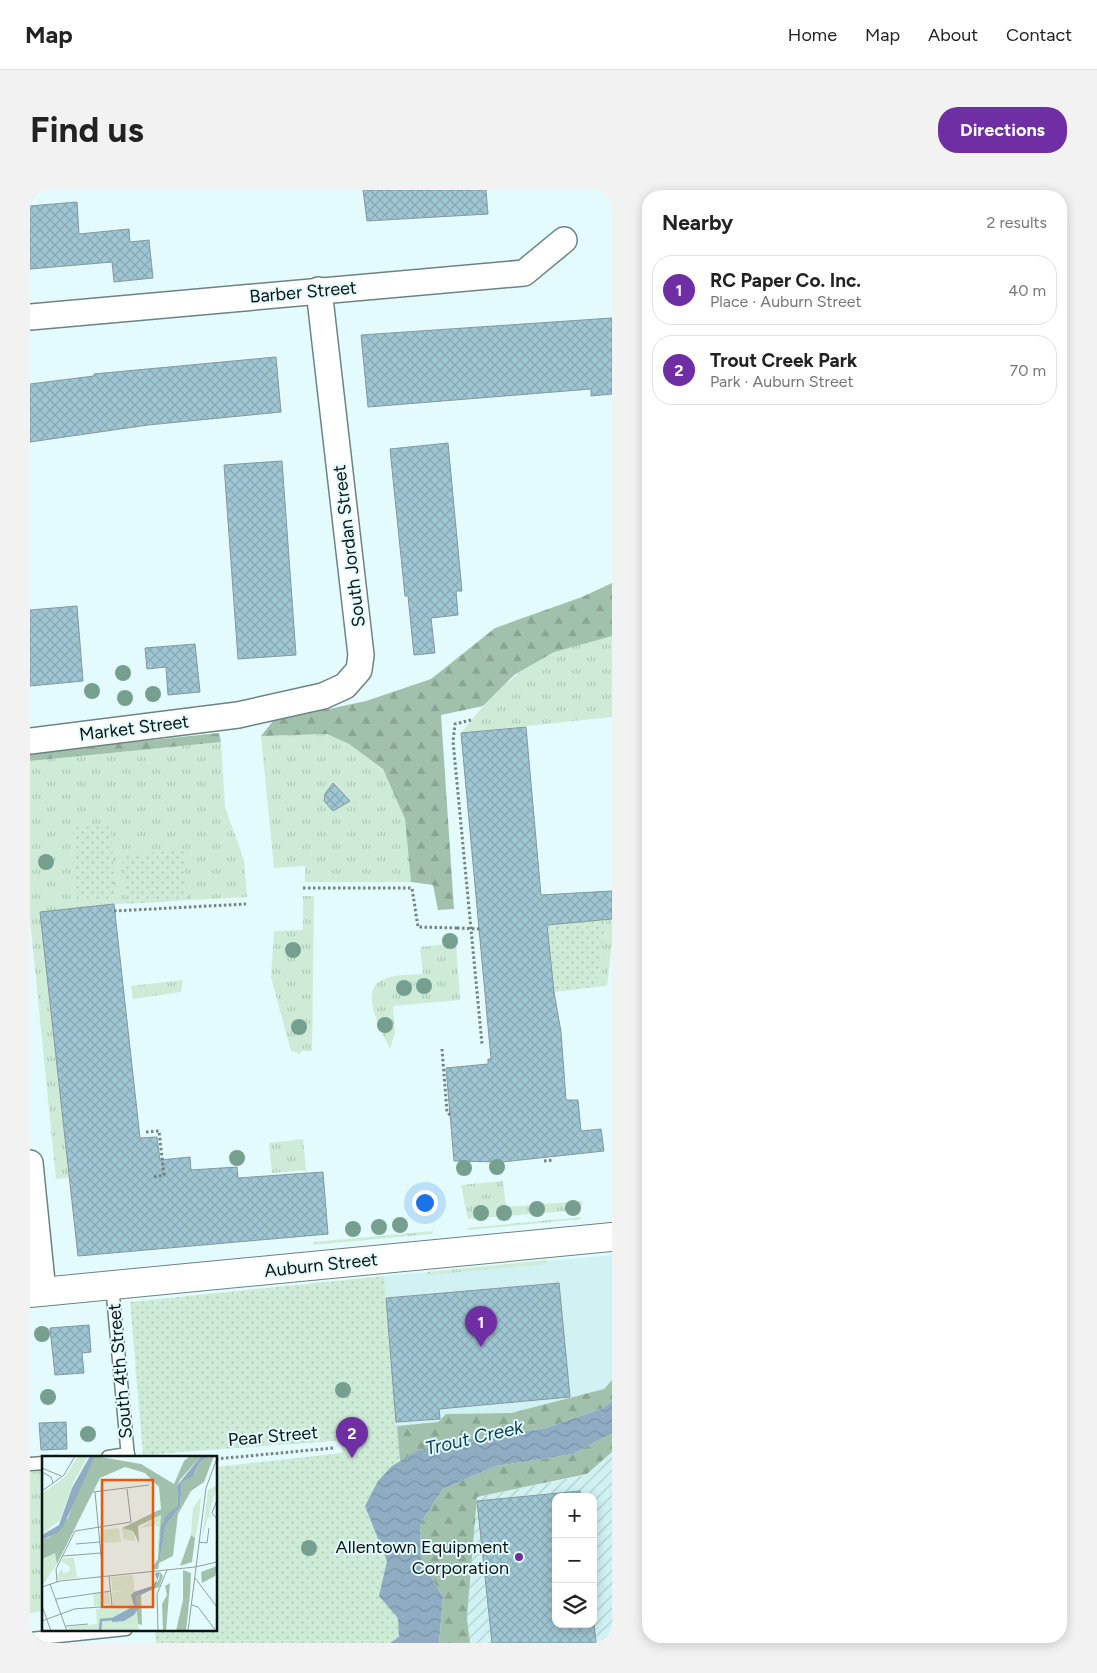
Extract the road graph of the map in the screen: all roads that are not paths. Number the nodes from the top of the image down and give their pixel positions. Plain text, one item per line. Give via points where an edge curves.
1 (564, 240) dead end
2 (319, 290) junction
3 (30, 317) edge
4 (238, 715) joint
5 (30, 741) edge
6 (30, 1163) edge
7 (612, 1237) edge
8 (112, 1285) junction
9 (37, 1293) edge
10 (128, 1455) edge
11 (116, 1630) edge
12 (30, 1639) edge

1 - 2 street, Barber Street via 524,272
2 - 3 street, Barber Street
2 - 4 street, South Jordan Street via 361,655 359,670 345,686 323,696
4 - 5 street, Market Street
6 - 9 street
7 - 8 street, Auburn Street
8 - 9 street, Auburn Street
8 - 10 lane, South 4th Street
11 - 12 lane

